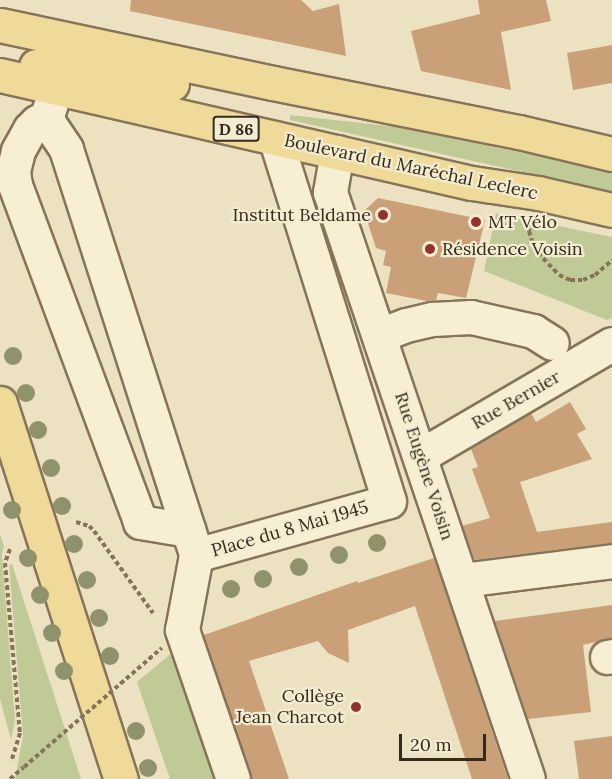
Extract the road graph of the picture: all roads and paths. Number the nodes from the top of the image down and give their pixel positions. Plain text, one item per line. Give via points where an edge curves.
1 (0, 25) edge
2 (0, 58) edge
3 (0, 75) edge
4 (273, 83) junction
5 (56, 88) junction
6 (46, 119) junction
7 (275, 138) junction
8 (337, 152) junction
9 (612, 154) edge
10 (612, 210) edge
11 (531, 220) dead end
12 (612, 260) edge
13 (380, 335) junction
14 (552, 343) dead end
15 (612, 344) edge
16 (85, 374) junction
17 (141, 383) junction
18 (0, 403) edge
19 (420, 456) junction
20 (76, 522) dead end
21 (192, 542) junction
22 (10, 549) dead end
23 (612, 561) edge
24 (462, 580) junction
25 (168, 633) junction
26 (11, 762) dead end
27 (10, 779) edge
28 (121, 779) edge
29 (233, 779) edge
30 (528, 779) edge

1 - 4 main road
2 - 4 main road via 49,69 115,74 194,89
3 - 5 main road, Boulevard du Maréchal Leclerc / D 86
4 - 9 main road
5 - 6 street
5 - 7 main road, Boulevard du Maréchal Leclerc / D 86
6 - 16 street via 30,129 18,151 13,171 15,186
6 - 17 street, Place du 8 Mai 1945 via 66,149
7 - 8 main road, Boulevard du Maréchal Leclerc / D 86
7 - 21 street, Place du 8 Mai 1945 via 390,501
8 - 10 main road, Boulevard du Maréchal Leclerc / D 86
8 - 13 street, Rue Eugène Voisin via 330,192
11 - 12 path via 529,231 538,253 559,275 583,280
13 - 14 street via 433,319 471,317 533,331
13 - 19 street, Rue Eugène Voisin
15 - 19 street, Rue Bernier
16 - 17 street
16 - 21 street via 140,522
17 - 21 street, Place du 8 Mai 1945
18 - 28 main road
19 - 24 street, Rue Eugène Voisin
20 - 25 path via 94,531
21 - 25 street
22 - 26 path via 5,563 20,733
23 - 24 street
24 - 30 street, Rue Eugène Voisin
25 - 27 path, bridge
25 - 29 street

